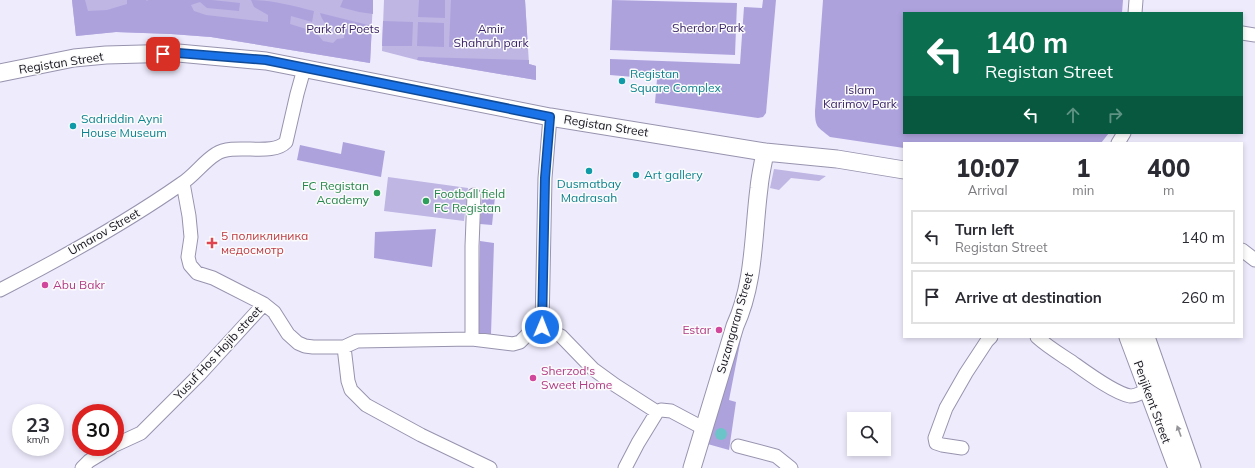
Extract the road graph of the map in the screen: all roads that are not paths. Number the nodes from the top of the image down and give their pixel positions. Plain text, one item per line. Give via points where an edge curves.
1 (1136, 0) edge
2 (1135, 12) edge
3 (1243, 33) edge
4 (1255, 35) edge
5 (304, 68) junction
6 (0, 73) edge
7 (550, 117) junction
8 (765, 152) junction
9 (903, 170) edge
10 (183, 183) junction
11 (474, 195) dead end
12 (1243, 251) edge
13 (1255, 260) edge
14 (0, 290) edge
15 (264, 304) junction
16 (542, 327) junction
17 (990, 338) edge
18 (1038, 338) edge
19 (1128, 338) edge
20 (1146, 338) edge
21 (472, 339) junction
22 (344, 347) junction
23 (1148, 390) junction
24 (657, 412) junction
25 (704, 428) junction
26 (124, 440) edge
27 (738, 446) dead end
28 (962, 448) dead end
29 (97, 456) edge
30 (473, 464) edge
31 (82, 468) edge
32 (490, 468) edge
33 (625, 468) edge
34 (692, 468) edge
35 (791, 468) edge
36 (1177, 468) edge
37 (1192, 468) edge

1 - 2 street
3 - 4 street
5 - 6 main road, Registan Street via 266,60 178,53 85,57
5 - 7 main road, Registan Street
5 - 10 street, Umarov Street via 283,146 269,149 224,150 215,154
7 - 8 main road, Registan Street
7 - 16 street via 545,178
8 - 9 main road, Registan Street via 837,159
8 - 25 main road, Suzangaran Street via 752,264 745,296
10 - 14 street, Umarov Street via 119,225
10 - 15 street, Yusuf Hos Hojib street via 190,223 190,265 197,272
11 - 21 street
12 - 13 street
15 - 22 street via 274,312 288,334 305,346
15 - 26 street, Yusuf Hos Hojib street via 147,427
16 - 21 street via 513,344
16 - 24 street via 561,336 593,369
17 - 28 street via 966,372 946,408 935,438 936,442 942,445
18 - 23 street via 1120,392 1131,396
19 - 23 main road, Penjikent Street
37 -> 20 main road, Penjikent Street
21 - 22 street via 357,341
22 - 30 street via 348,381 352,390 366,404
23 - 36 main road, Penjikent Street
24 - 25 street via 671,411
24 - 33 street
25 - 34 main road, Suzangaran Street
27 - 35 street via 776,456
29 - 31 street
30 - 32 street

